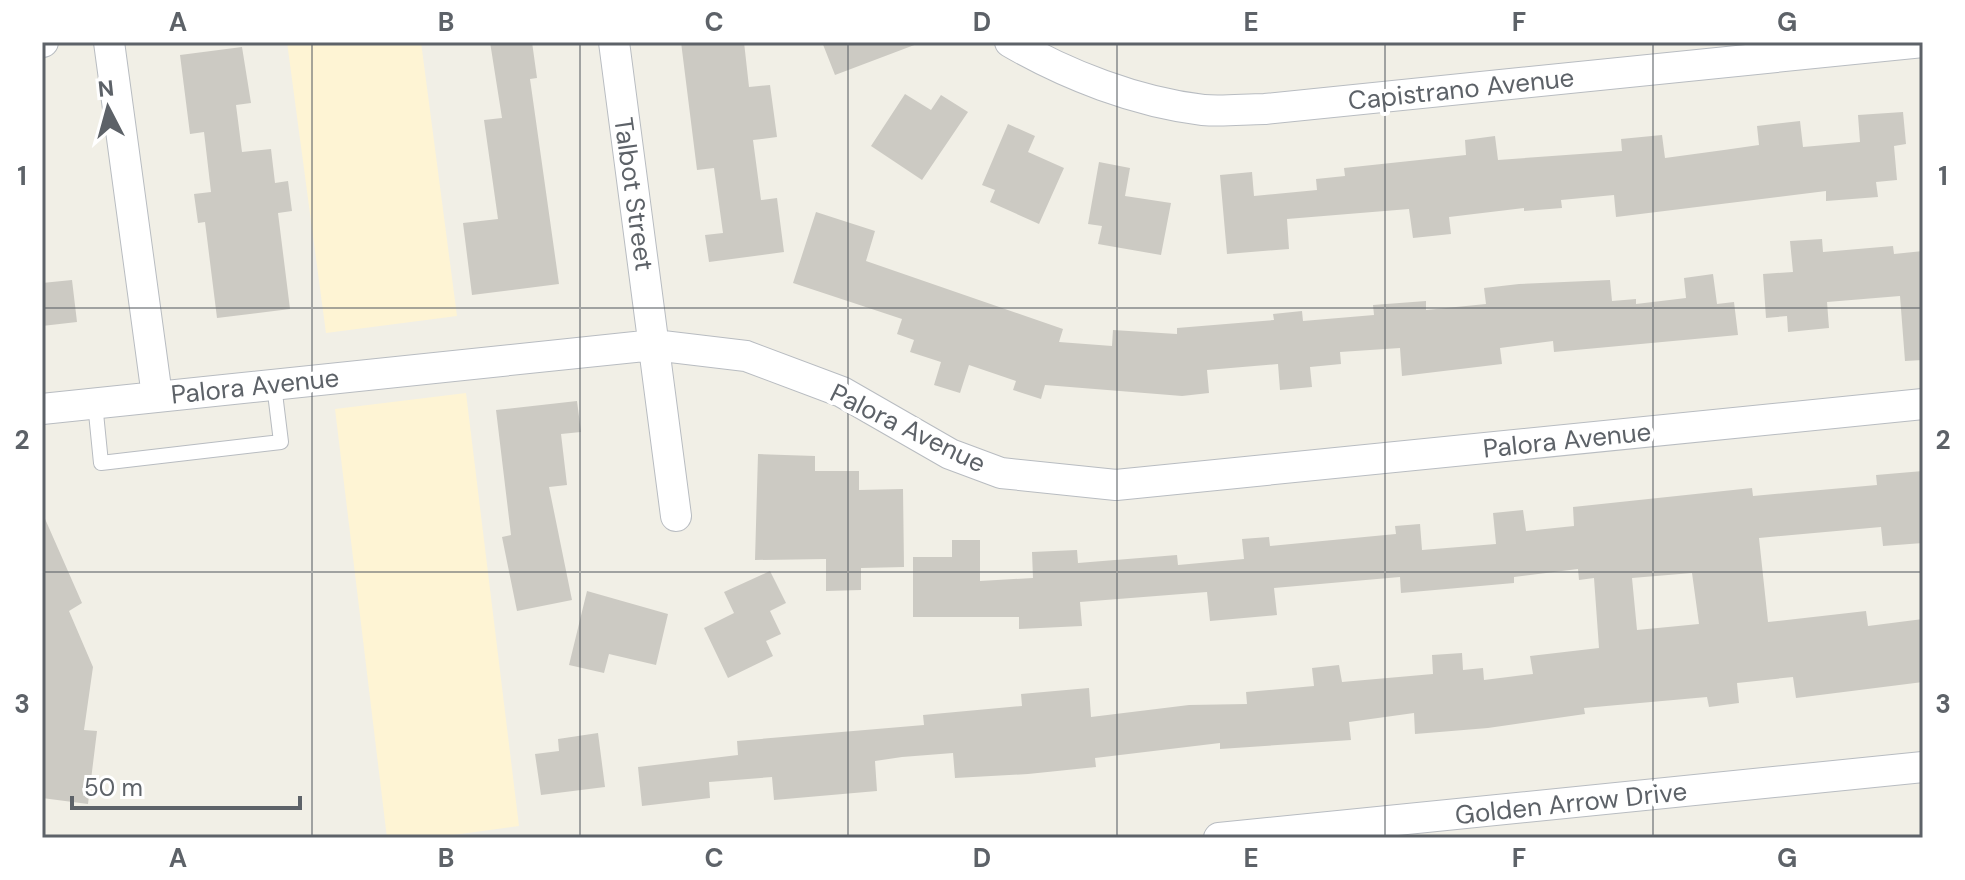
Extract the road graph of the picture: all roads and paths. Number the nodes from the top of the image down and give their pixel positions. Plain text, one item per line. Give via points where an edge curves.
1 (109, 42) edge
2 (614, 42) edge
3 (1010, 42) edge
4 (1923, 42) edge
5 (1707, 53) edge
6 (654, 345) junction
7 (274, 385) junction
8 (157, 396) junction
9 (95, 403) junction
10 (1923, 404) edge
11 (42, 409) edge
12 (676, 516) dead end
13 (1923, 767) edge
14 (1219, 838) edge

1 - 8 street
2 - 6 street, Talbot Street
3 - 5 street, Capistrano Avenue via 1044,62 1126,92 1203,110 1265,109
4 - 5 street, Capistrano Avenue
6 - 7 street, Palora Avenue
6 - 10 street, Palora Avenue via 746,356 842,392 950,454 1001,473 1116,485
6 - 12 street, Talbot Street
7 - 8 street, Palora Avenue
7 - 9 lane via 281,442 101,463
8 - 9 street, Palora Avenue
9 - 11 street, Palora Avenue
13 - 14 street, Golden Arrow Drive

